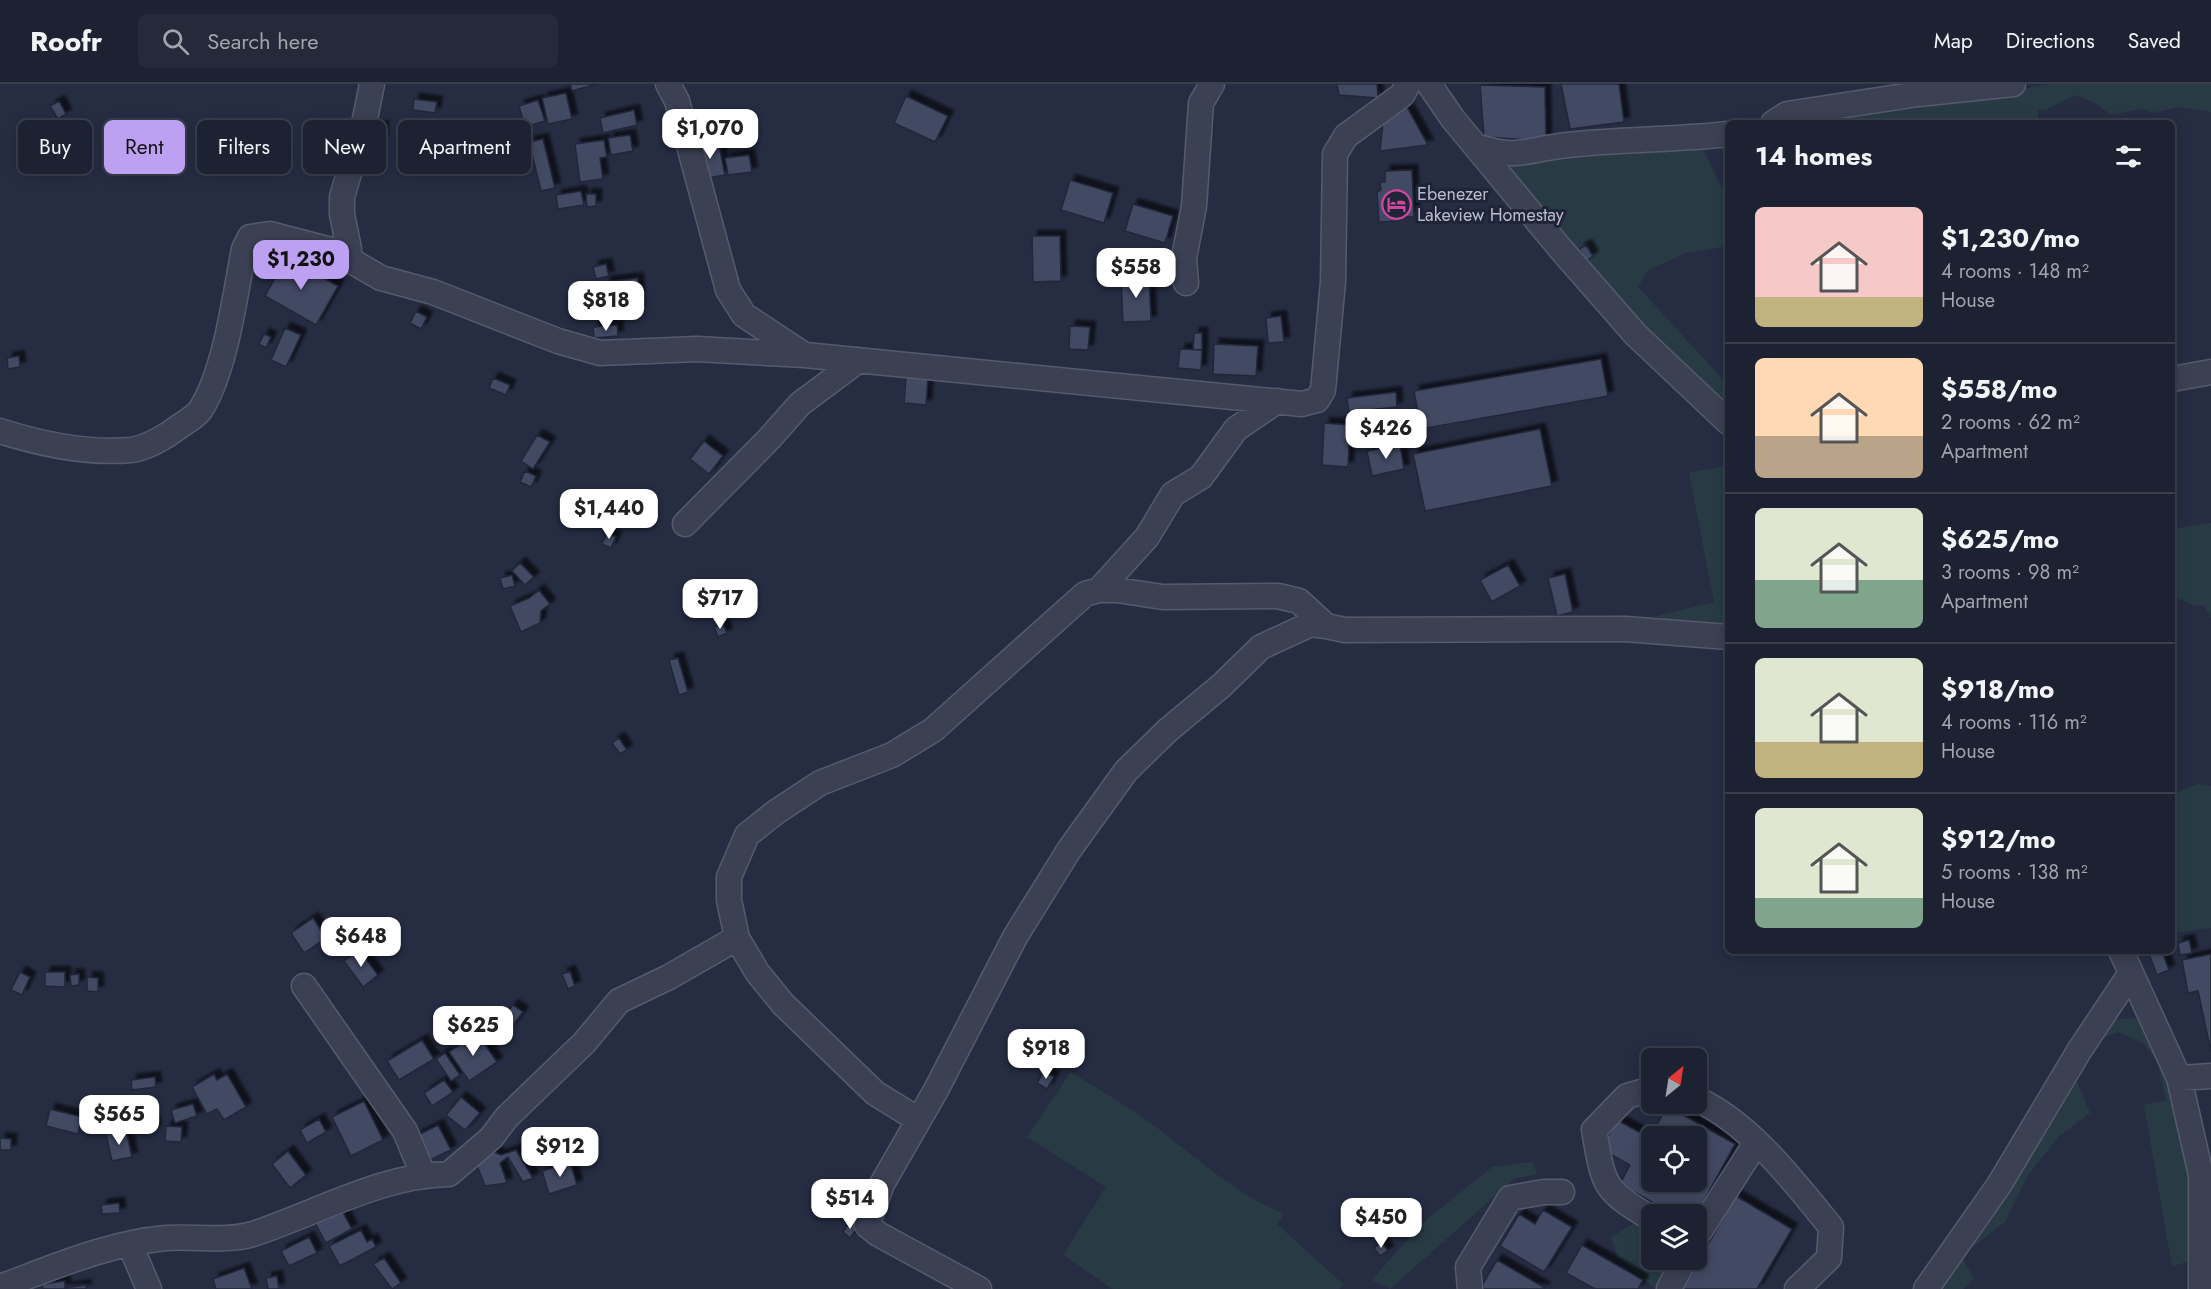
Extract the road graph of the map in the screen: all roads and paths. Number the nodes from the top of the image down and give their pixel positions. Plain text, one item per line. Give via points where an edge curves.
1 (372, 84) edge
2 (668, 84) edge
3 (1212, 84) edge
4 (1408, 84) edge
5 (1429, 84) edge
6 (2013, 84) edge
7 (1778, 120) edge
8 (1725, 134) edge
9 (1478, 147) junction
10 (347, 254) junction
11 (1186, 283) dead end
12 (805, 355) junction
13 (858, 360) junction
14 (2211, 372) edge
15 (2175, 378) edge
16 (1277, 401) junction
17 (1725, 419) edge
18 (0, 431) edge
19 (685, 524) dead end
20 (1099, 590) junction
21 (1326, 626) junction
22 (1725, 637) edge
23 (737, 939) junction
24 (2122, 954) edge
25 (2131, 973) junction
26 (304, 986) dead end
27 (2211, 1076) edge
28 (2179, 1078) junction
29 (1641, 1092) edge
30 (1707, 1104) edge
31 (917, 1119) junction
32 (1756, 1143) junction
33 (423, 1174) junction
34 (1562, 1192) dead end
35 (1641, 1212) edge
36 (1707, 1220) edge
37 (130, 1245) junction
38 (1679, 1270) edge
39 (0, 1287) edge
40 (149, 1289) edge
41 (979, 1289) edge
42 (1470, 1289) edge
43 (1669, 1289) edge
44 (1797, 1289) edge
45 (1926, 1289) edge
46 (2201, 1289) edge

1 - 10 street via 342,197
2 - 12 street via 677,101 728,290 744,315
3 - 11 street via 1201,104 1194,206 1184,258
4 - 16 street via 1402,95 1346,136 1335,154 1333,282 1323,390 1317,400 1302,404
5 - 9 street
6 - 7 street via 1787,114
8 - 9 street via 1568,145 1520,155 1503,155
9 - 17 street via 1636,335
10 - 12 street via 381,278 433,292 600,353 697,349
10 - 18 street via 270,234 250,237 244,249 228,331 204,404 200,412 154,441 133,450 73,448
12 - 13 street
13 - 16 street
13 - 19 street via 800,404
14 - 15 street
16 - 20 street via 1236,429 1201,477 1173,494 1147,537
20 - 21 street via 1163,597 1278,596 1299,601
20 - 23 street via 1070,605 933,730 892,755 820,783 747,836 729,877
21 - 22 street via 1345,630 1625,628
21 - 31 street via 1311,624 1261,647 1126,771 1069,850 1015,937
23 - 31 street via 783,1004 875,1093
23 - 33 street via 619,1001 475,1153 449,1174
24 - 25 street
25 - 28 street
25 - 45 street via 1999,1185
26 - 33 street via 405,1131
27 - 28 street
28 - 46 street via 2201,1175
29 - 35 street via 1627,1095 1594,1130 1602,1177 1618,1198
30 - 32 street
31 - 41 street via 882,1184 867,1225
32 - 36 street
32 - 44 street via 1831,1227 1829,1258
33 - 37 street via 251,1234 166,1238
34 - 42 street via 1510,1198 1468,1268
37 - 39 street
37 - 40 street
38 - 43 street

